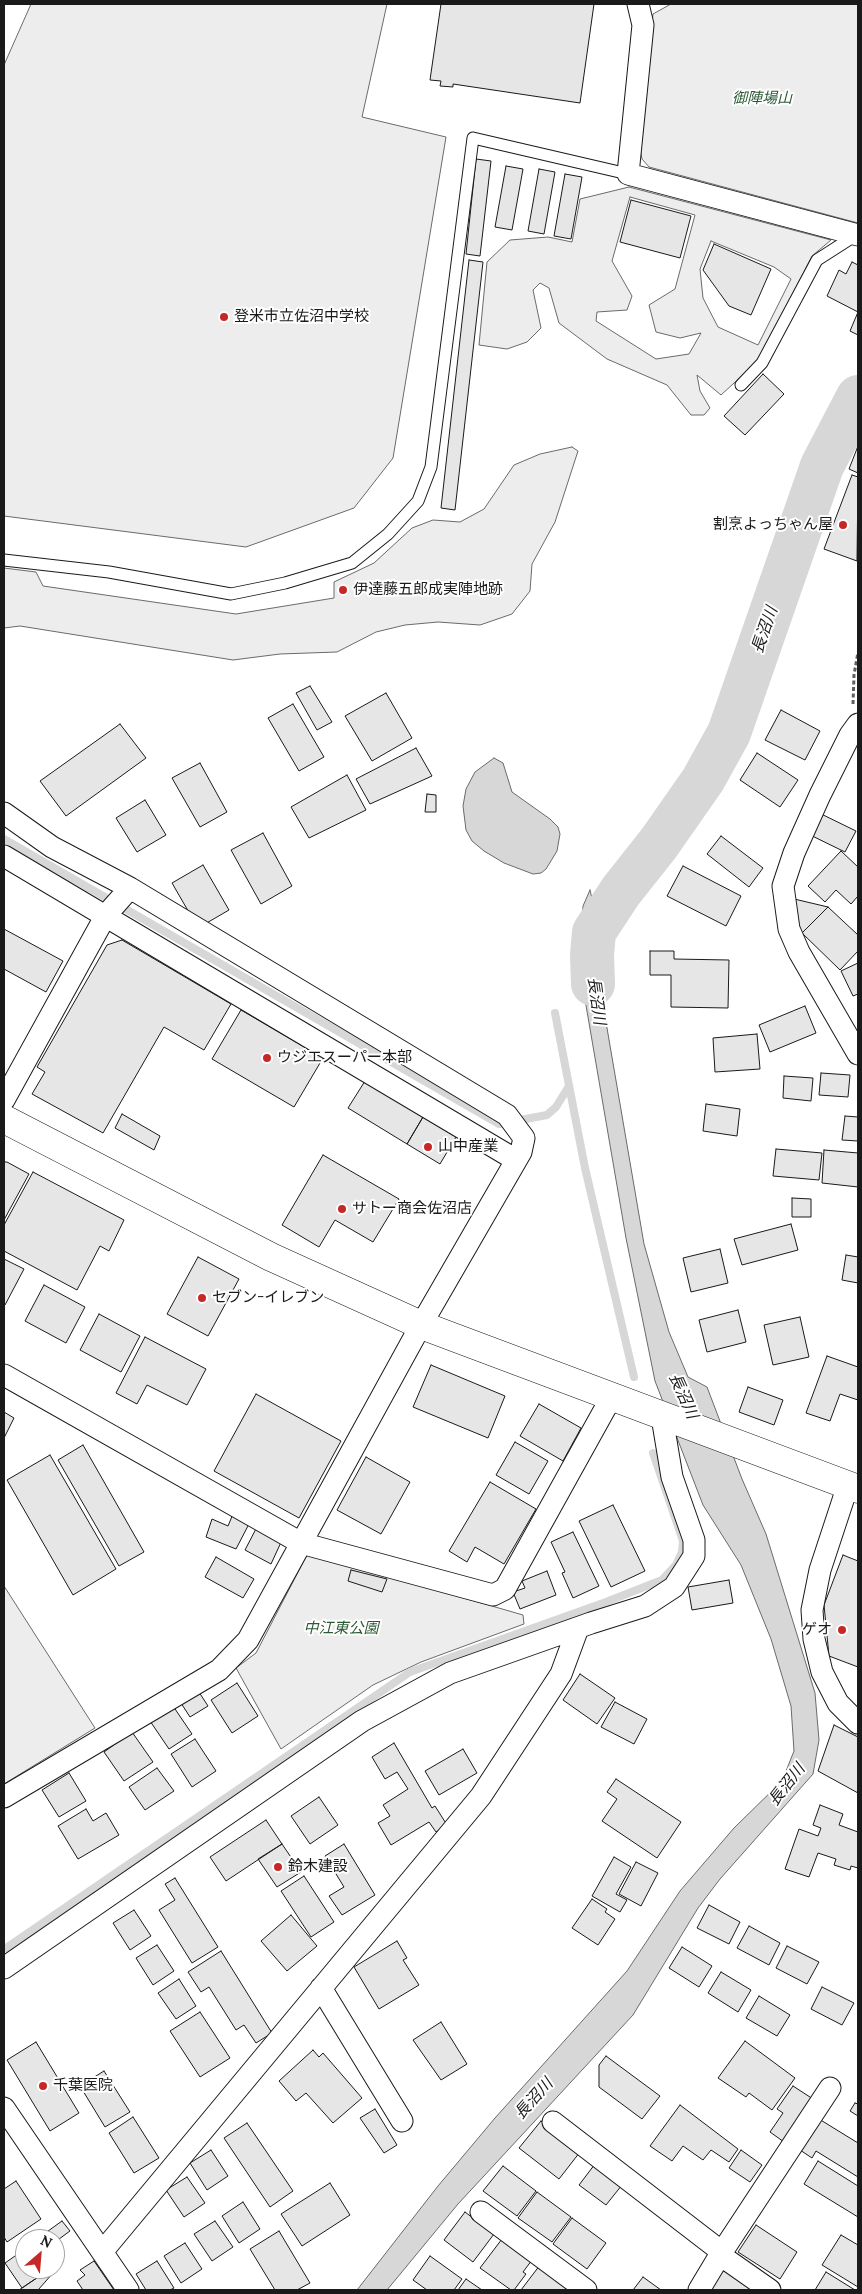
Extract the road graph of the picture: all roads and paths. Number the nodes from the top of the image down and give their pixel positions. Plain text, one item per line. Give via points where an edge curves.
1 (638, 4) edge
2 (628, 174) junction
3 (857, 235) edge
4 (741, 385) dead end
5 (4, 560) edge
6 (858, 652) edge
7 (856, 717) edge
8 (4, 813) edge
9 (4, 856) edge
10 (130, 888) junction
11 (106, 915) junction
12 (858, 1054) edge
13 (4, 1100) edge
14 (4, 1119) edge
15 (516, 1160) junction
16 (421, 1325) junction
17 (4, 1375) edge
18 (611, 1398) junction
19 (662, 1417) junction
20 (853, 1487) edge
21 (301, 1543) junction
22 (578, 1628) junction
23 (858, 1723) edge
24 (4, 1797) edge
25 (4, 1968) edge
26 (321, 1988) junction
27 (830, 2088) dead end
28 (4, 2108) edge
29 (402, 2121) dead end
30 (553, 2122) dead end
31 (481, 2212) dead end
32 (102, 2252) junction
33 (721, 2254) junction
34 (128, 2290) edge
35 (586, 2290) edge
36 (699, 2290) edge
37 (770, 2290) edge

1 - 2 street via 643,25
2 - 3 street
2 - 5 lane via 473,138 431,467 418,501 388,534 352,563 286,583 231,594 109,572
3 - 4 lane via 817,260 762,364
6 - 7 path via 854,675
7 - 12 street via 782,886 786,915 796,944
8 - 10 street via 52,847
9 - 11 street
10 - 11 street
10 - 15 street via 507,1114 524,1138
11 - 13 street
11 - 15 street
14 - 16 street via 271,1257
15 - 16 street
16 - 18 street
16 - 21 street
17 - 21 street
18 - 19 street
18 - 21 street via 505,1589 493,1595
19 - 20 street
19 - 22 street via 672,1477 694,1540 694,1556 674,1587 645,1606
20 - 23 street via 820,1570 812,1610 814,1639 822,1672 838,1703
21 - 24 street via 248,1640 219,1670
22 - 25 street via 450,1674 362,1721
22 - 26 street via 561,1674 481,1796
26 - 29 street
26 - 32 street
27 - 33 street
28 - 32 street
30 - 33 street
31 - 35 street
32 - 34 street
33 - 36 street
33 - 37 street

